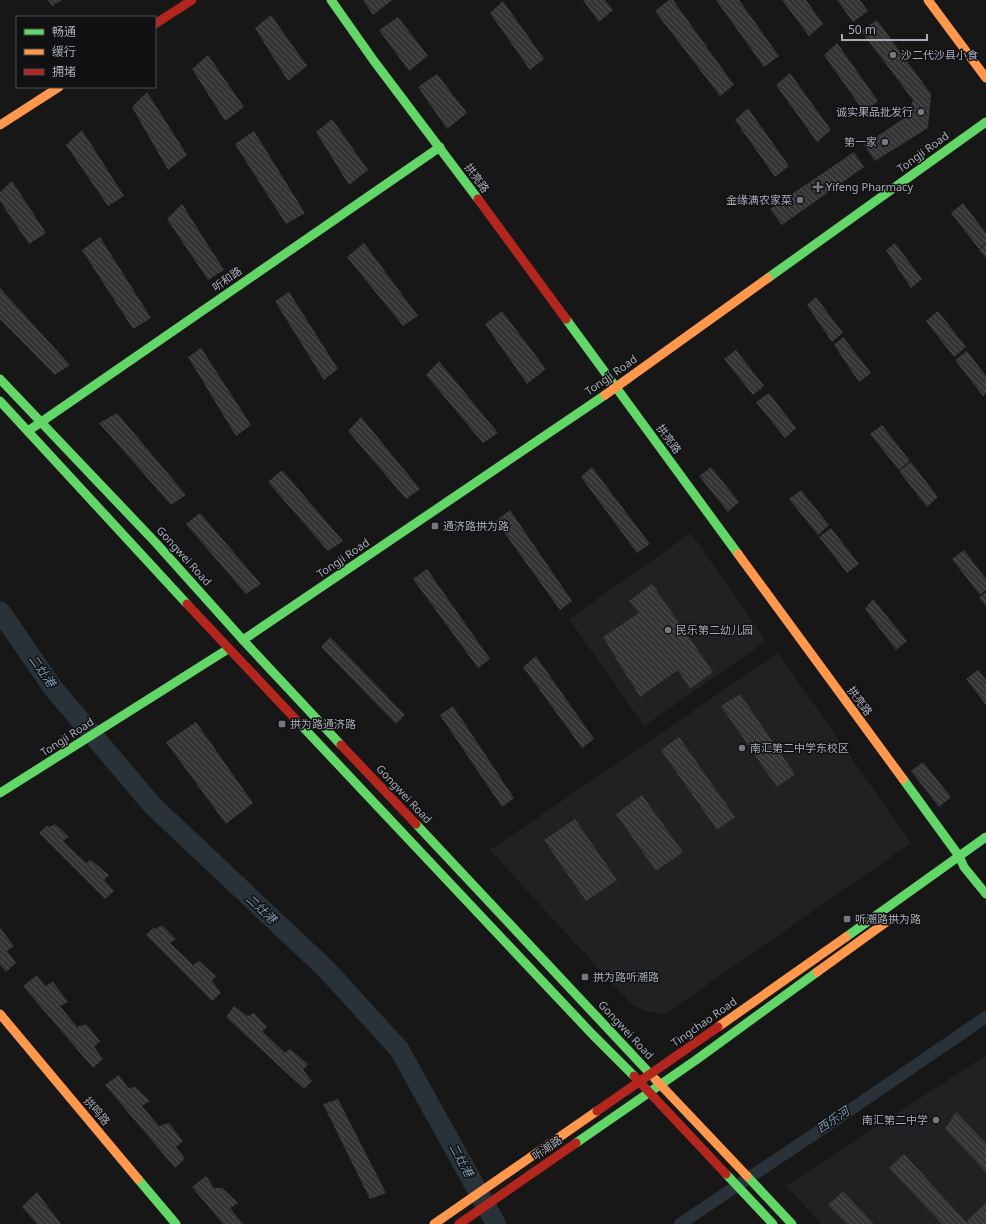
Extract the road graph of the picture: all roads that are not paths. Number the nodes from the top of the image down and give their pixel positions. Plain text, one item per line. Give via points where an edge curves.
1 (192, 0) edge
2 (331, 0) edge
3 (928, 0) edge
4 (156, 23) edge
5 (986, 78) edge
6 (57, 88) edge
7 (986, 122) edge
8 (0, 125) edge
9 (440, 147) junction
10 (0, 379) edge
11 (616, 387) junction
12 (0, 401) edge
13 (40, 422) junction
14 (28, 431) junction
15 (243, 640) junction
16 (228, 649) junction
17 (0, 793) edge
18 (986, 837) edge
19 (959, 856) junction
20 (986, 894) edge
21 (894, 917) dead end
22 (0, 1014) edge
23 (651, 1074) junction
24 (640, 1082) junction
25 (660, 1084) junction
26 (649, 1092) junction
27 (176, 1224) edge
28 (434, 1224) edge
29 (459, 1224) edge
30 (773, 1224) edge
31 (792, 1224) edge

1 - 4 main road
2 - 9 main road, 拱亮路
3 - 5 main road
6 - 8 main road
7 - 11 main road, Tongji Road
9 - 11 main road, 拱亮路
9 - 13 main road, 听和路
10 - 13 main road, Gongwei Road
11 - 15 main road, Tongji Road
11 - 19 main road, 拱亮路
12 - 14 main road
13 - 14 main road, 听和路
13 - 15 main road, Gongwei Road via 156,543
14 - 16 main road
15 - 23 main road, Gongwei Road
16 - 17 main road, Tongji Road
16 - 24 main road
18 - 19 main road, Tingchao Road
19 - 20 main road, 拱亮路 via 964,867
19 - 23 main road, Tingchao Road
21 - 25 main road
22 - 27 main road, 拱鸣路
23 - 24 main road, Tingchao Road
23 - 25 main road, Gongwei Road
24 - 26 main road
24 - 28 main road, Tingchao Road
25 - 26 main road
25 - 31 main road, Gongwei Road
26 - 29 main road, 听潮路
26 - 30 main road

